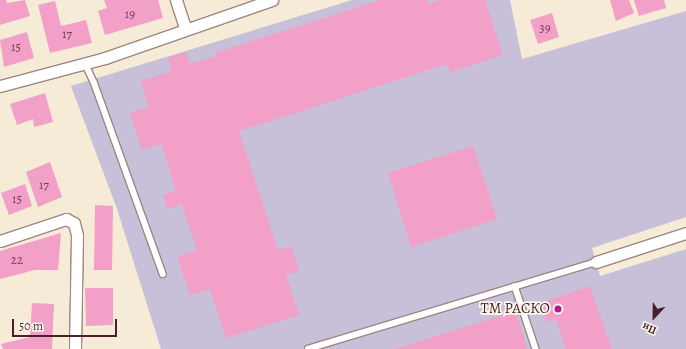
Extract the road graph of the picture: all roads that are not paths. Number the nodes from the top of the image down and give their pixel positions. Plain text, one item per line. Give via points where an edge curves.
1 (176, 0) edge
2 (272, 0) edge
3 (185, 28) junction
4 (85, 63) junction
5 (0, 86) edge
6 (686, 233) edge
7 (0, 241) edge
8 (596, 262) joint
9 (162, 274) dead end
10 (515, 286) junction
11 (75, 349) edge
12 (308, 349) edge
13 (536, 349) edge

1 - 3 street
2 - 3 street
3 - 4 street
4 - 5 street
4 - 9 lane
6 - 8 street
7 - 11 street via 66,219 74,223 77,235
8 - 10 lane
10 - 12 lane
10 - 13 lane

